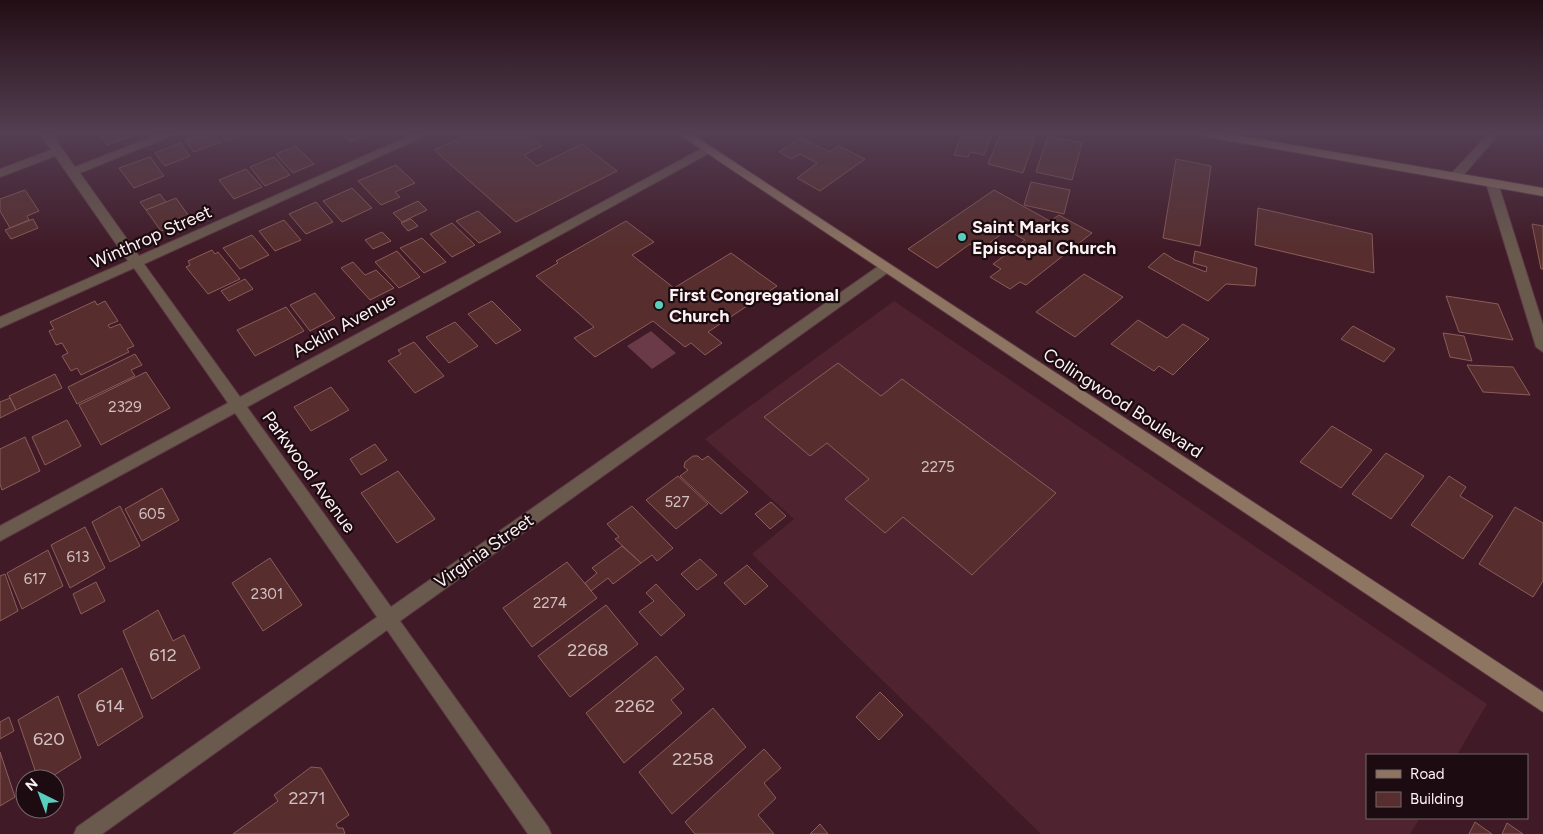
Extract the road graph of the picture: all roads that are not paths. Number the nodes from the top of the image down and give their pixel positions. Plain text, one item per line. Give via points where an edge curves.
1 (74, 172) edge
2 (341, 172) edge
3 (667, 172) edge
4 (740, 172) edge
5 (1425, 172) edge
6 (1460, 172) edge
7 (1455, 177) junction
8 (1492, 183) junction
9 (1543, 192) edge
10 (136, 263) junction
11 (885, 268) junction
12 (0, 323) edge
13 (1543, 347) edge
14 (237, 405) junction
15 (0, 534) edge
16 (389, 618) junction
17 (1543, 703) edge
18 (84, 834) edge
19 (541, 834) edge

1 - 10 street, Parkwood Avenue
2 - 10 street, Winthrop Street
3 - 14 street, Acklin Avenue
4 - 11 main road, Collingwood Boulevard
5 - 7 main road
6 - 7 street
7 - 8 main road
8 - 9 main road
8 - 13 street
10 - 12 street, Winthrop Street
10 - 14 street, Parkwood Avenue
11 - 16 street, Virginia Street
11 - 17 main road, Collingwood Boulevard
14 - 15 street, Acklin Avenue
14 - 16 street, Parkwood Avenue
16 - 18 street, Virginia Street
16 - 19 street, Parkwood Avenue

